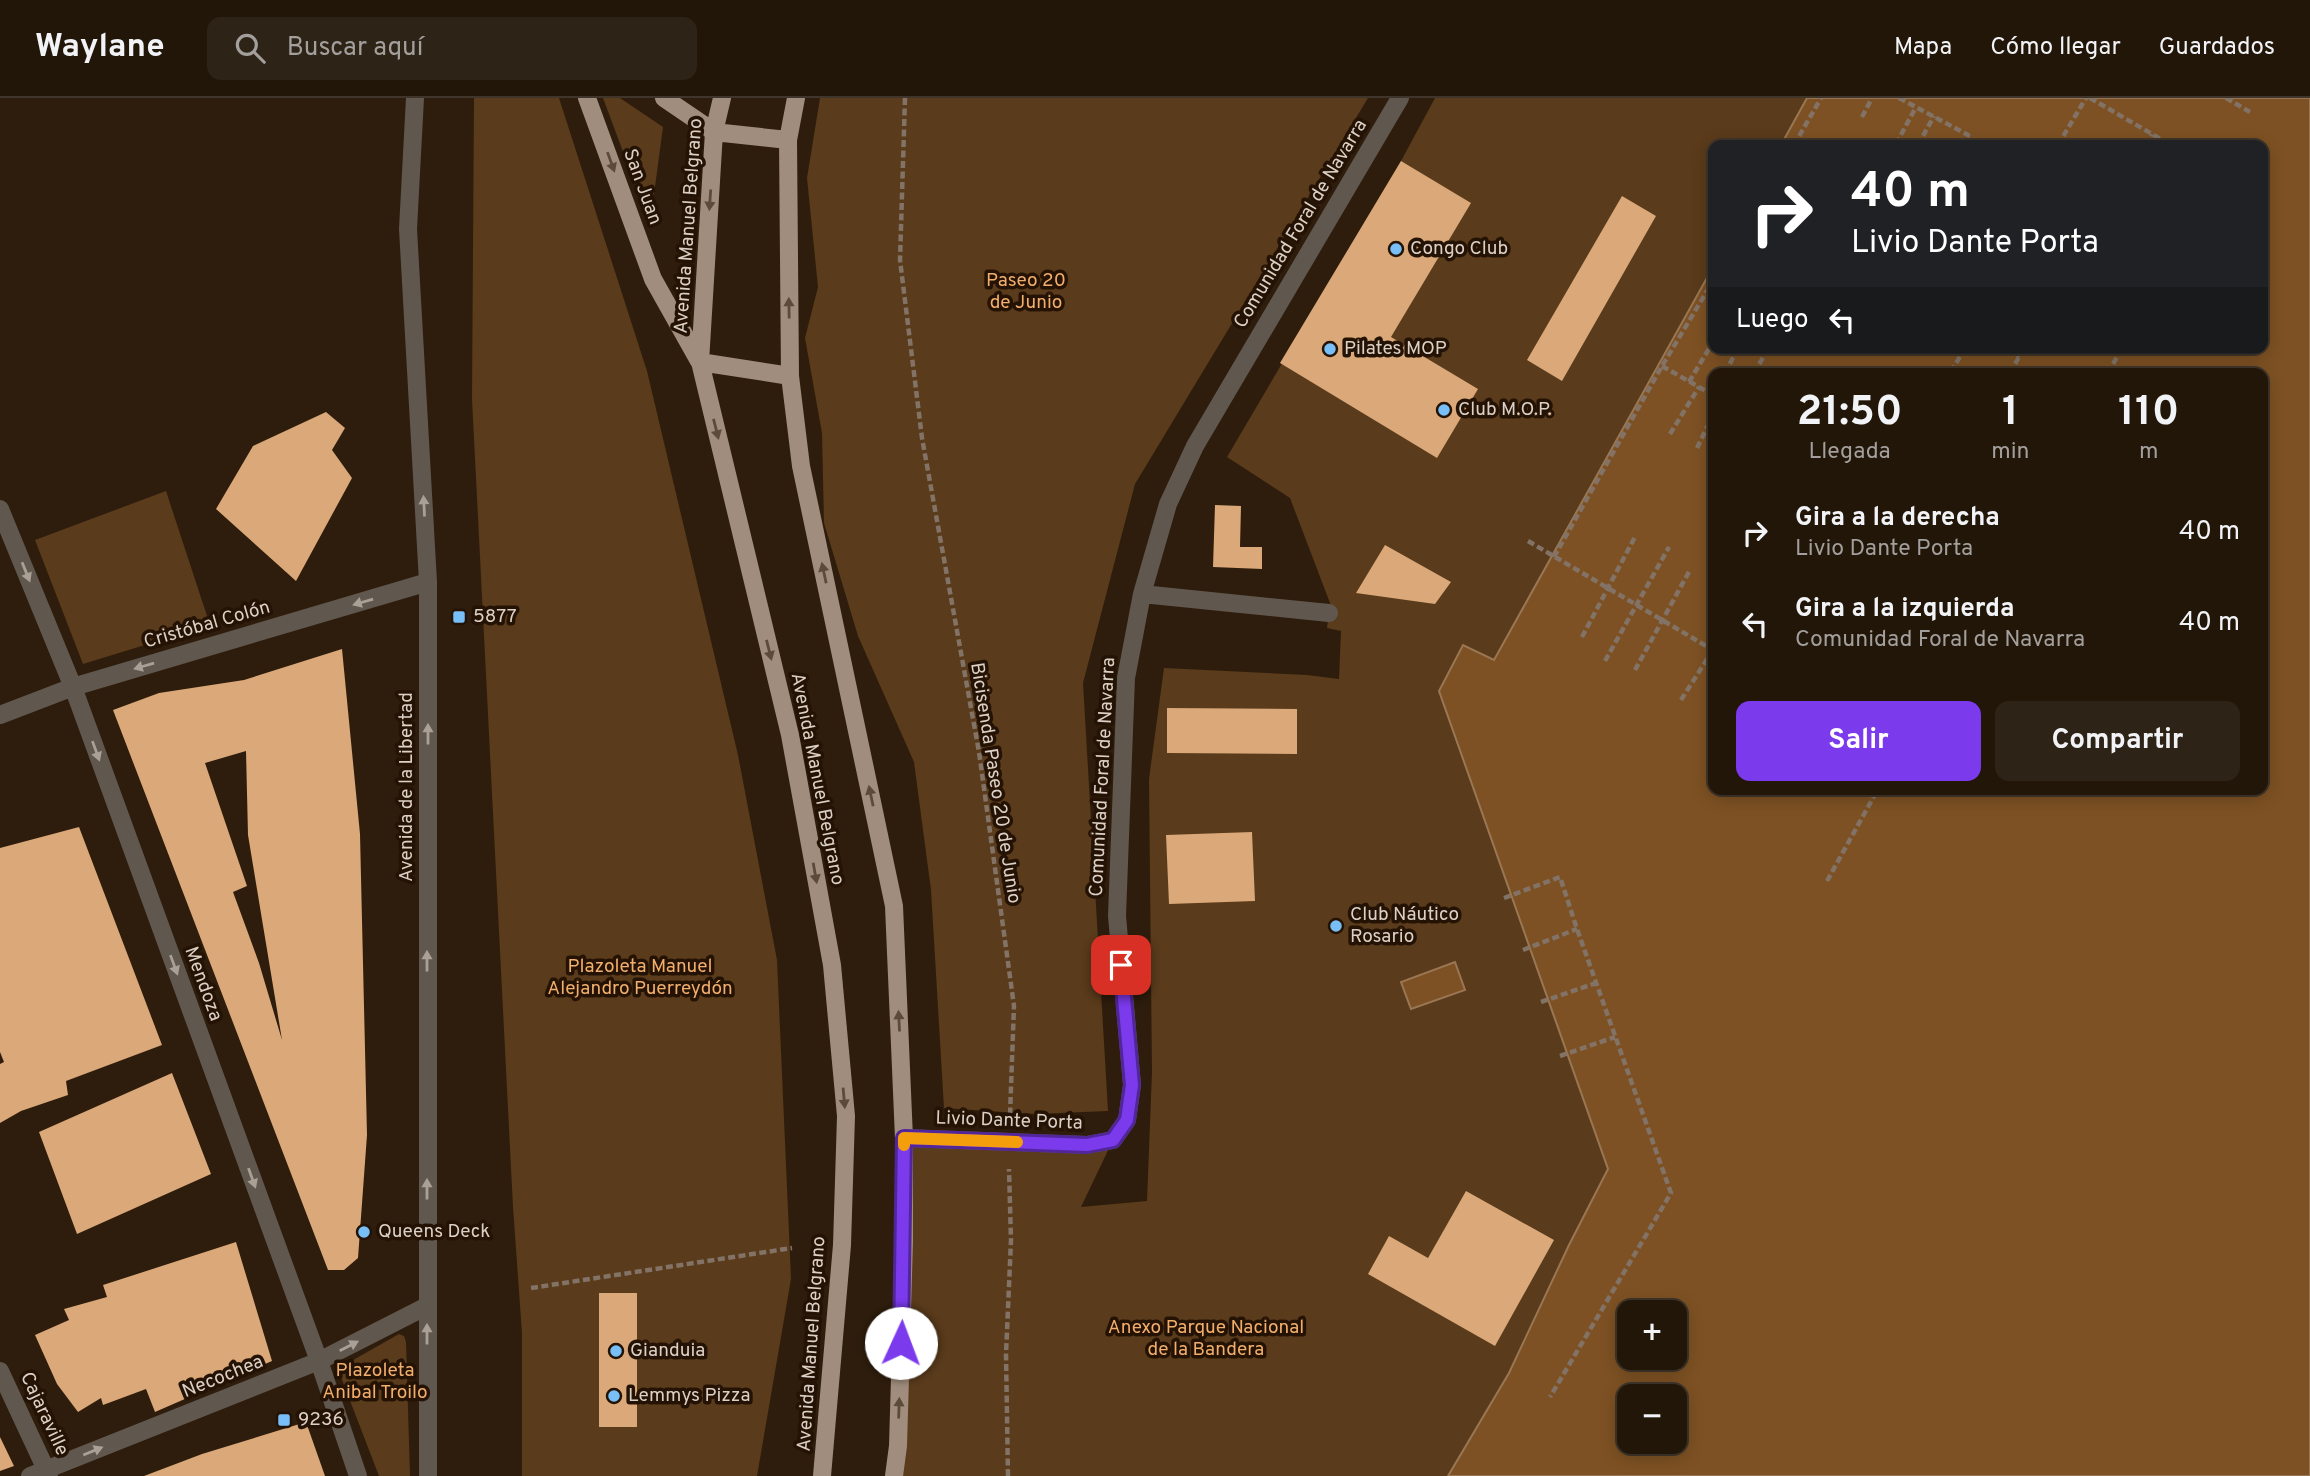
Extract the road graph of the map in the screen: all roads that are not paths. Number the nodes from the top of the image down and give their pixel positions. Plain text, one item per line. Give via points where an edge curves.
1 (415, 98) edge
2 (587, 98) edge
3 (664, 98) edge
4 (722, 98) edge
5 (796, 98) edge
6 (1400, 98) edge
7 (714, 132) junction
8 (788, 140) junction
9 (700, 362) junction
10 (790, 376) junction
11 (0, 509) edge
12 (428, 582) junction
13 (1142, 594) junction
14 (1329, 613) dead end
15 (73, 687) junction
16 (0, 715) edge
17 (904, 1138) junction
18 (1113, 1140) joint
19 (427, 1306) junction
20 (319, 1361) junction
21 (0, 1370) edge
22 (42, 1474) edge
23 (358, 1476) edge
24 (428, 1476) edge
25 (822, 1476) edge
26 (894, 1476) edge

12 -> 1 street, Avenida de la Libertad via 408,229
2 -> 9 main road, San Juan via 653,279
3 - 7 main road
4 - 7 main road, Avenida Manuel Belgrano
5 - 8 main road
6 - 13 street, Comunidad Foral de Navarra via 1195,446 1168,504
7 - 8 main road
7 -> 9 main road, Avenida Manuel Belgrano
10 -> 8 main road
9 - 10 main road
9 -> 25 main road, Avenida Manuel Belgrano via 790,735 832,965 846,1116 842,1245
17 -> 10 main road via 894,906 801,466
11 -> 15 street, Mendoza
12 -> 15 street, Cristóbal Colón
19 -> 12 street, Avenida de la Libertad
13 - 14 street
13 - 18 street, Comunidad Foral de Navarra via 1125,678 1117,916 1132,1085 1127,1120
15 - 16 street, Cristóbal Colón
15 -> 20 street, Mendoza
17 - 18 street, Livio Dante Porta via 1087,1145
26 -> 17 main road
20 -> 19 street, Necochea
24 -> 19 street, Avenida de la Libertad
22 -> 20 street, Necochea
20 - 23 street, Mendoza
21 - 22 street, Cajaraville

